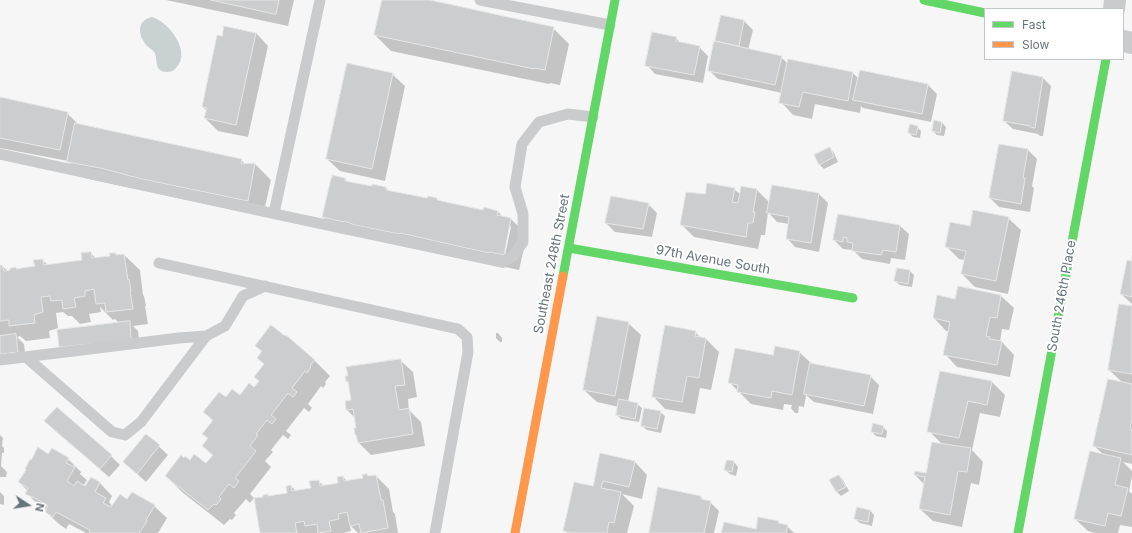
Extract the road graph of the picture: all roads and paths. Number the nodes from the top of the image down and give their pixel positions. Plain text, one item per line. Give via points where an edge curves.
1 (320, 0) edge
2 (480, 0) edge
3 (615, 0) edge
4 (924, 0) edge
5 (984, 13) edge
6 (610, 25) junction
7 (1106, 60) edge
8 (593, 117) junction
9 (0, 154) edge
10 (274, 214) junction
11 (569, 248) junction
12 (159, 263) dead end
13 (265, 286) junction
14 (853, 298) dead end
15 (206, 336) junction
16 (26, 358) junction
17 (0, 360) edge
18 (435, 533) edge
19 (515, 533) edge
20 (1018, 533) edge

1 - 10 lane
2 - 6 lane
3 - 6 street, Southeast 248th Street
4 - 5 street
6 - 8 street, Southeast 248th Street
7 - 20 street, South 246th Place
8 - 10 lane via 568,114 539,122 522,144 515,186 523,214 523,242 513,256 502,262
8 - 11 street, Southeast 248th Street
9 - 10 lane
11 - 14 street, 97th Avenue South
11 - 19 street, Southeast 248th Street
12 - 13 lane
13 - 15 lane via 243,296 225,326
13 - 18 lane via 458,329 467,337 468,352
15 - 16 lane
15 - 16 lane via 141,422 125,435 112,432
16 - 17 lane

